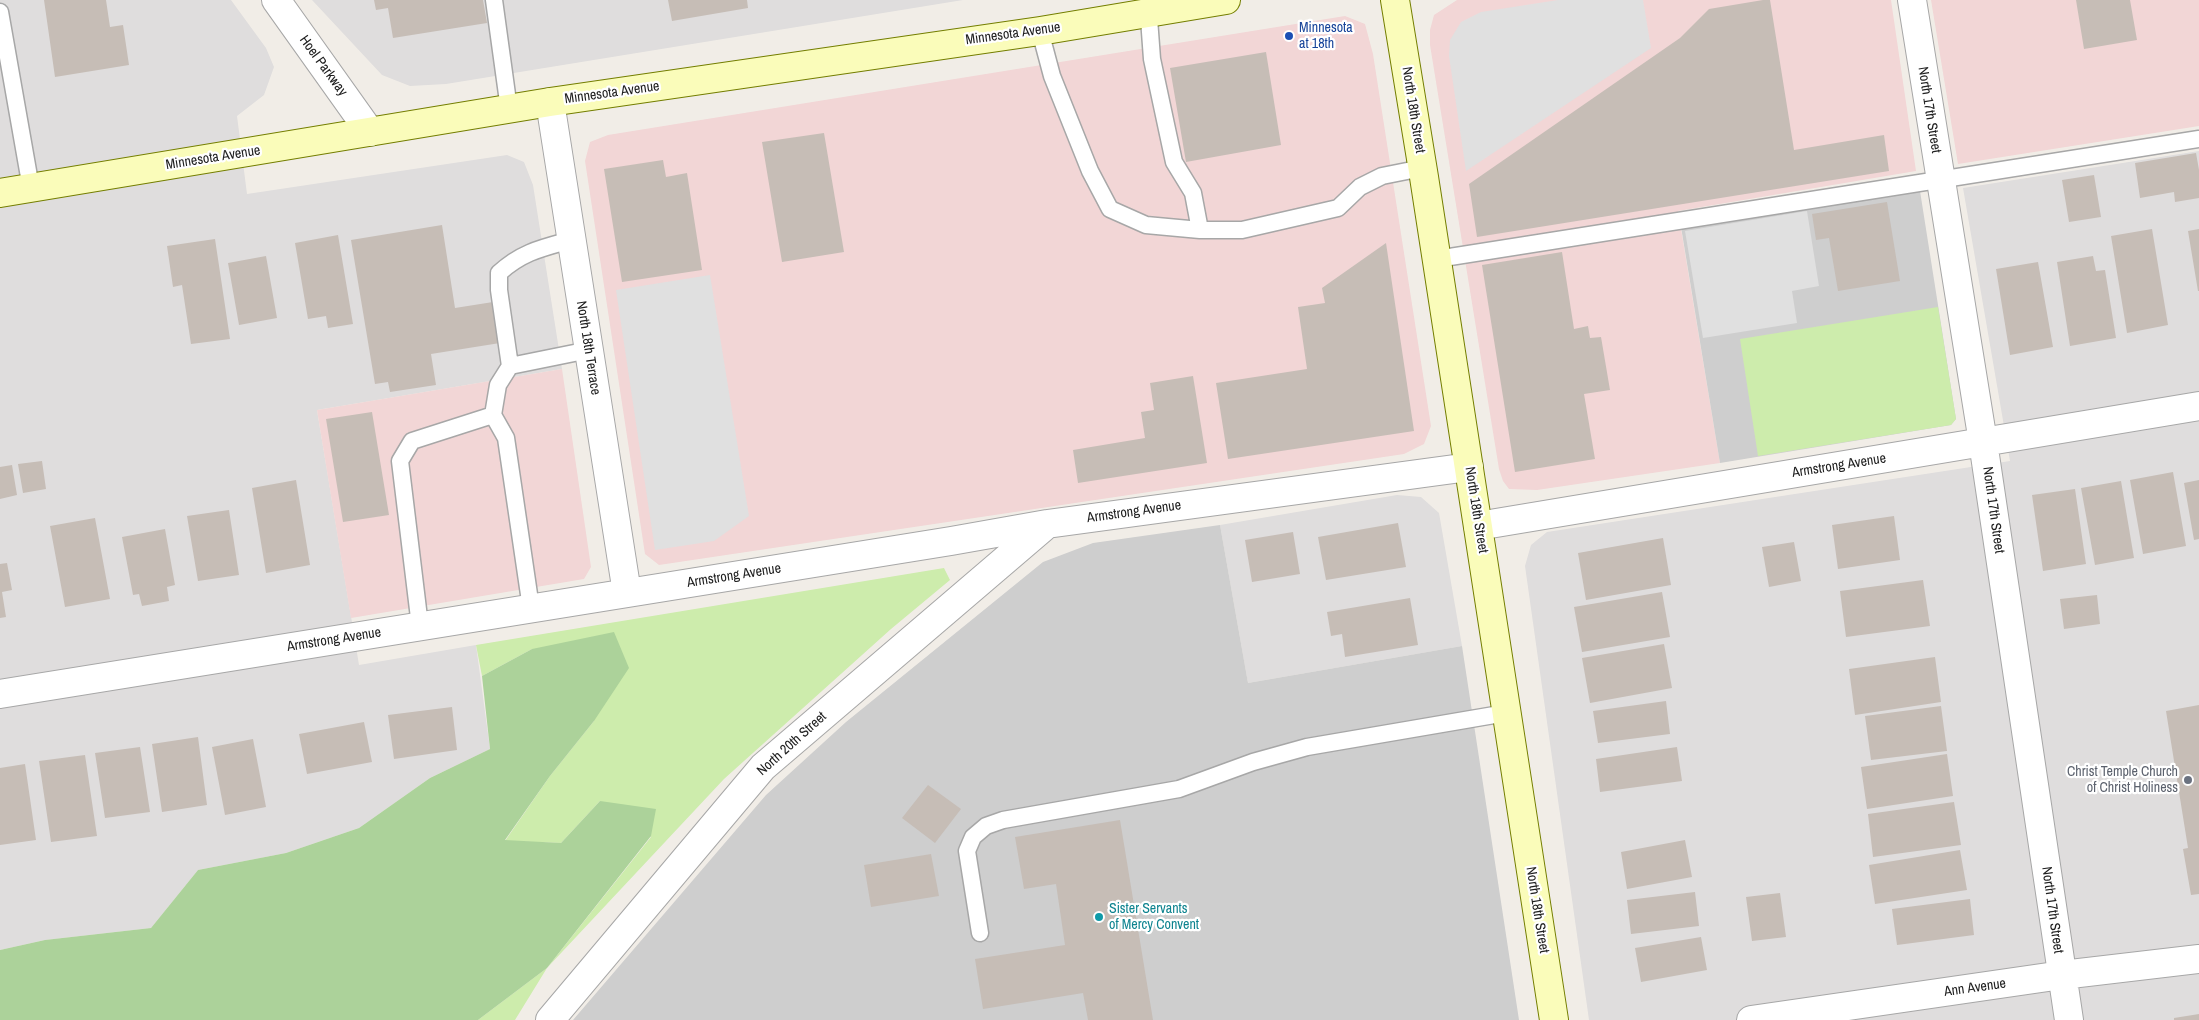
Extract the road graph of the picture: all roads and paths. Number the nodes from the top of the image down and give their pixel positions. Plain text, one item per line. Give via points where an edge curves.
1 (276, 0) edge
2 (494, 0) edge
3 (1226, 0) edge
4 (1394, 0) edge
5 (1912, 0) edge
6 (1148, 7) edge
7 (0, 12) edge
8 (1040, 31) junction
9 (550, 102) junction
10 (510, 109) junction
11 (370, 132) junction
12 (2199, 139) edge
13 (1422, 168) junction
14 (1940, 181) junction
15 (31, 188) junction
16 (0, 193) edge
17 (1200, 230) junction
18 (572, 240) junction
19 (1437, 259) junction
20 (589, 350) junction
21 (510, 366) junction
22 (2199, 406) edge
23 (494, 415) junction
24 (1983, 442) junction
25 (1469, 467) junction
26 (1048, 524) junction
27 (1478, 526) junction
28 (627, 592) junction
29 (531, 608) junction
30 (420, 626) junction
31 (0, 694) edge
32 (1506, 712) junction
33 (980, 933) dead end
34 (2199, 959) edge
35 (2062, 975) junction
36 (1800, 1017) edge
37 (550, 1020) edge
38 (1554, 1020) edge
39 (1751, 1020) edge
40 (2069, 1020) edge

1 - 11 street, Hoel Parkway
2 - 10 lane
3 - 6 main road, Minnesota Avenue
4 - 13 main road, North 18th Street
5 - 14 street, North 17th Street
6 - 8 main road, Minnesota Avenue
6 - 17 lane via 1152,59 1174,162 1193,193
7 - 15 lane
8 - 9 main road, Minnesota Avenue
8 - 17 lane via 1052,76 1090,171 1110,208 1146,225
9 - 10 main road, Minnesota Avenue
9 - 18 street, North 18th Terrace
10 - 11 main road, Minnesota Avenue
11 - 15 main road, Minnesota Avenue
12 - 14 lane
13 - 17 lane via 1382,176 1360,187 1338,208 1242,230
13 - 19 main road, North 18th Street
14 - 19 lane
14 - 24 street, North 17th Street
15 - 16 main road, Minnesota Avenue
18 - 20 street, North 18th Terrace
18 - 21 lane via 534,250 512,261 499,273
19 - 25 main road, North 18th Street
20 - 21 lane
20 - 28 street, North 18th Terrace
21 - 23 lane via 498,385
22 - 24 street, Armstrong Avenue
23 - 29 lane via 506,438
23 - 30 lane via 412,441 400,461
24 - 27 street, Armstrong Avenue
24 - 35 street, North 17th Street
25 - 26 street, Armstrong Avenue
25 - 27 main road, North 18th Street
26 - 28 street, Armstrong Avenue
26 - 37 street, North 20th Street via 763,767
27 - 32 main road, North 18th Street
28 - 29 street, Armstrong Avenue
29 - 30 street, Armstrong Avenue
30 - 31 street, Armstrong Avenue
32 - 33 lane via 1307,747 1253,762 1179,789 1003,820 986,826 973,837 967,851
32 - 38 main road, North 18th Street
34 - 35 street, Ann Avenue
35 - 36 street, Ann Avenue
35 - 40 street, North 17th Street
36 - 39 street, Ann Avenue

